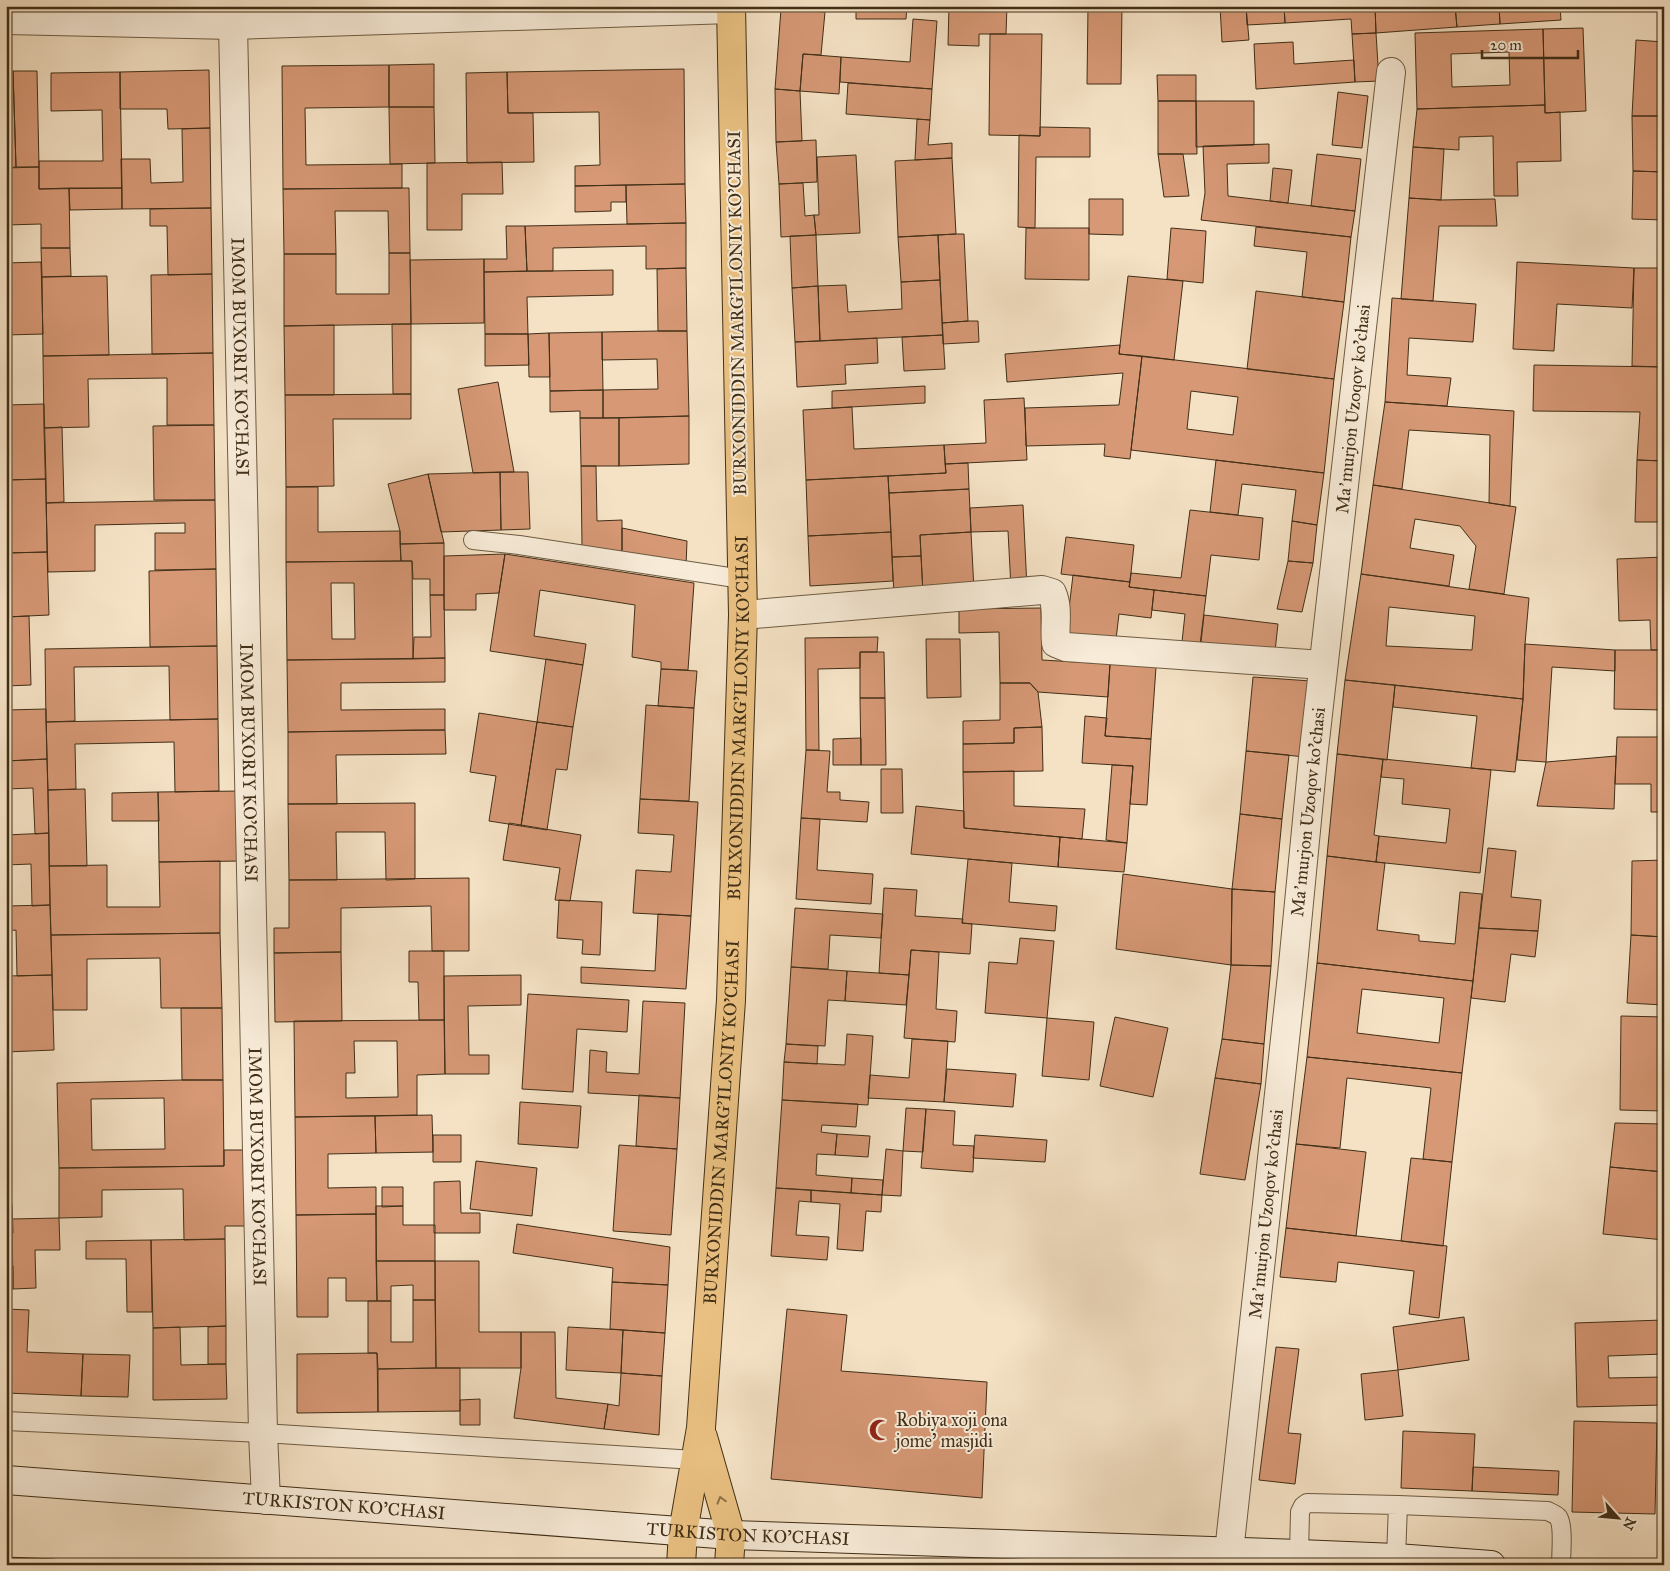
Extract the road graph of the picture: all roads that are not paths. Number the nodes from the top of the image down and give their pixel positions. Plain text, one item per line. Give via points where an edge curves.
1 (731, 8) edge
2 (6, 20) edge
3 (234, 25) junction
4 (1391, 72) dead end
5 (473, 540) dead end
6 (742, 579) junction
7 (743, 615) junction
8 (1323, 665) junction
9 (6, 1421) edge
10 (700, 1428) junction
11 (263, 1433) junction
12 (695, 1460) junction
13 (6, 1480) edge
14 (266, 1500) junction
15 (1398, 1505) junction
16 (683, 1532) junction
17 (731, 1535) junction
18 (1229, 1552) junction
19 (1299, 1554) junction
20 (1396, 1558) junction
21 (681, 1565) edge
22 (729, 1565) edge
23 (1491, 1565) edge
24 (1560, 1565) edge

1 - 3 street
1 - 6 main road, BURXONIDDIN MARG’ILONIY KO’CHASI
2 - 3 street
3 - 11 street, IMOM BUXORIY KO'CHASI
4 - 8 street, Maʼmurjon Uzoqov ko'chasi
5 - 6 lane
6 - 7 main road, BURXONIDDIN MARG’ILONIY KO’CHASI
7 - 8 street via 1042,590 1052,593 1056,602 1056,642 1066,647
7 - 10 main road, BURXONIDDIN MARG’ILONIY KO’CHASI via 731,1000
8 - 18 street, Maʼmurjon Uzoqov ko'chasi
9 - 11 lane
10 - 12 main road, BURXONIDDIN MARG’ILONIY KO’CHASI
17 -> 10 main road, BURXONIDDIN MARG’ILONIY KO’CHASI
11 - 12 lane
11 - 14 street, IMOM BUXORIY KO'CHASI
12 - 16 main road, BURXONIDDIN MARG’ILONIY KO’CHASI
13 - 14 street, TURKISTON KO’CHASI
14 - 16 street, TURKISTON KO’CHASI
15 - 19 lane via 1307,1503 1300,1512
15 - 20 lane
15 - 24 lane via 1548,1511 1559,1518 1561,1524
16 - 17 street, TURKISTON KO’CHASI
16 - 21 main road, BURXONIDDIN MARG’ILONIY KO’CHASI
17 - 18 street, TURKISTON KO’CHASI
17 - 22 main road, BURXONIDDIN MARG’ILONIY KO’CHASI
18 - 19 street, TURKISTON KO’CHASI
19 - 20 street, TURKISTON KO’CHASI
20 - 23 street, TURKISTON KO’CHASI

